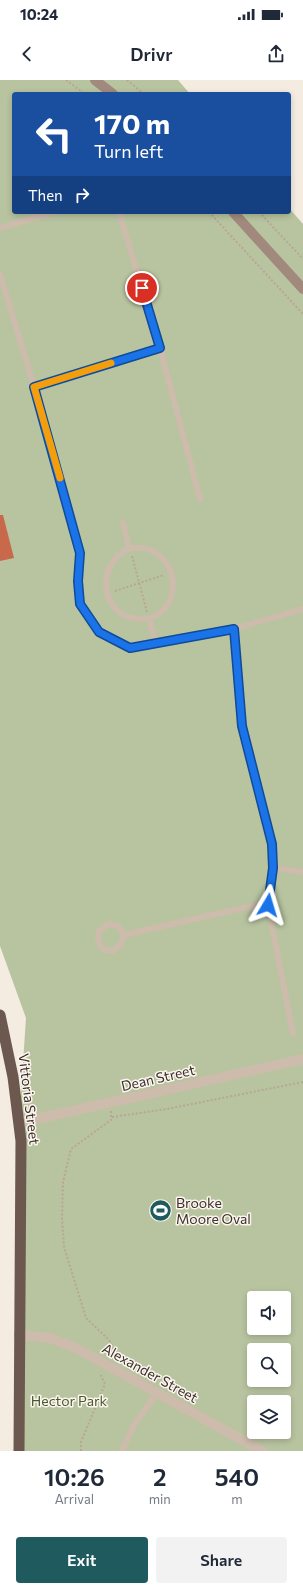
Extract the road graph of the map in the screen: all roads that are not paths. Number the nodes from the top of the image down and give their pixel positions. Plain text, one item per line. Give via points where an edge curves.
1 (95, 80) edge
2 (110, 92) edge
3 (47, 214) edge
4 (120, 214) edge
5 (235, 214) edge
6 (0, 228) edge
7 (0, 274) edge
8 (303, 289) edge
9 (160, 348) junction
10 (34, 387) junction
11 (200, 499) dead end
12 (123, 523) dead end
13 (129, 548) junction
14 (303, 609) edge
15 (149, 619) junction
16 (234, 629) junction
17 (156, 643) junction
18 (273, 868) junction
19 (303, 872) edge
20 (268, 905) junction
21 (124, 935) junction
22 (1, 1020) edge
23 (293, 1034) dead end
24 (303, 1059) edge
25 (19, 1123) junction
26 (19, 1335) junction
27 (157, 1393) junction
28 (19, 1451) edge
29 (122, 1451) edge
30 (262, 1451) edge

1 - 2 main road
3 - 6 lane
4 - 9 lane
5 - 8 main road
7 - 10 lane
9 - 10 lane
9 - 11 lane
10 - 17 lane via 80,553 80,604 99,632 130,648
12 - 13 lane
13 - 15 lane via 115,558 106,574 106,593 120,612 136,619
13 - 15 lane via 150,549 165,559 172,572 174,592 162,611
14 - 16 lane
15 - 17 lane
16 - 17 lane
16 - 18 lane via 242,726 272,844
18 - 19 lane
18 - 20 lane
20 - 21 lane via 247,907
20 - 23 lane
21 - 21 lane via 121,945 112,951 103,949 98,941 99,930 108,924 118,926
22 - 25 highway, Vittoria Street via 13,1077
24 - 25 street, Dean Street
25 - 26 highway, Vittoria Street
26 - 27 street, Alexander Street via 35,1335 61,1341
26 - 28 highway, Vittoria Street
27 - 29 lane via 134,1425
27 - 30 street, Alexander Street

